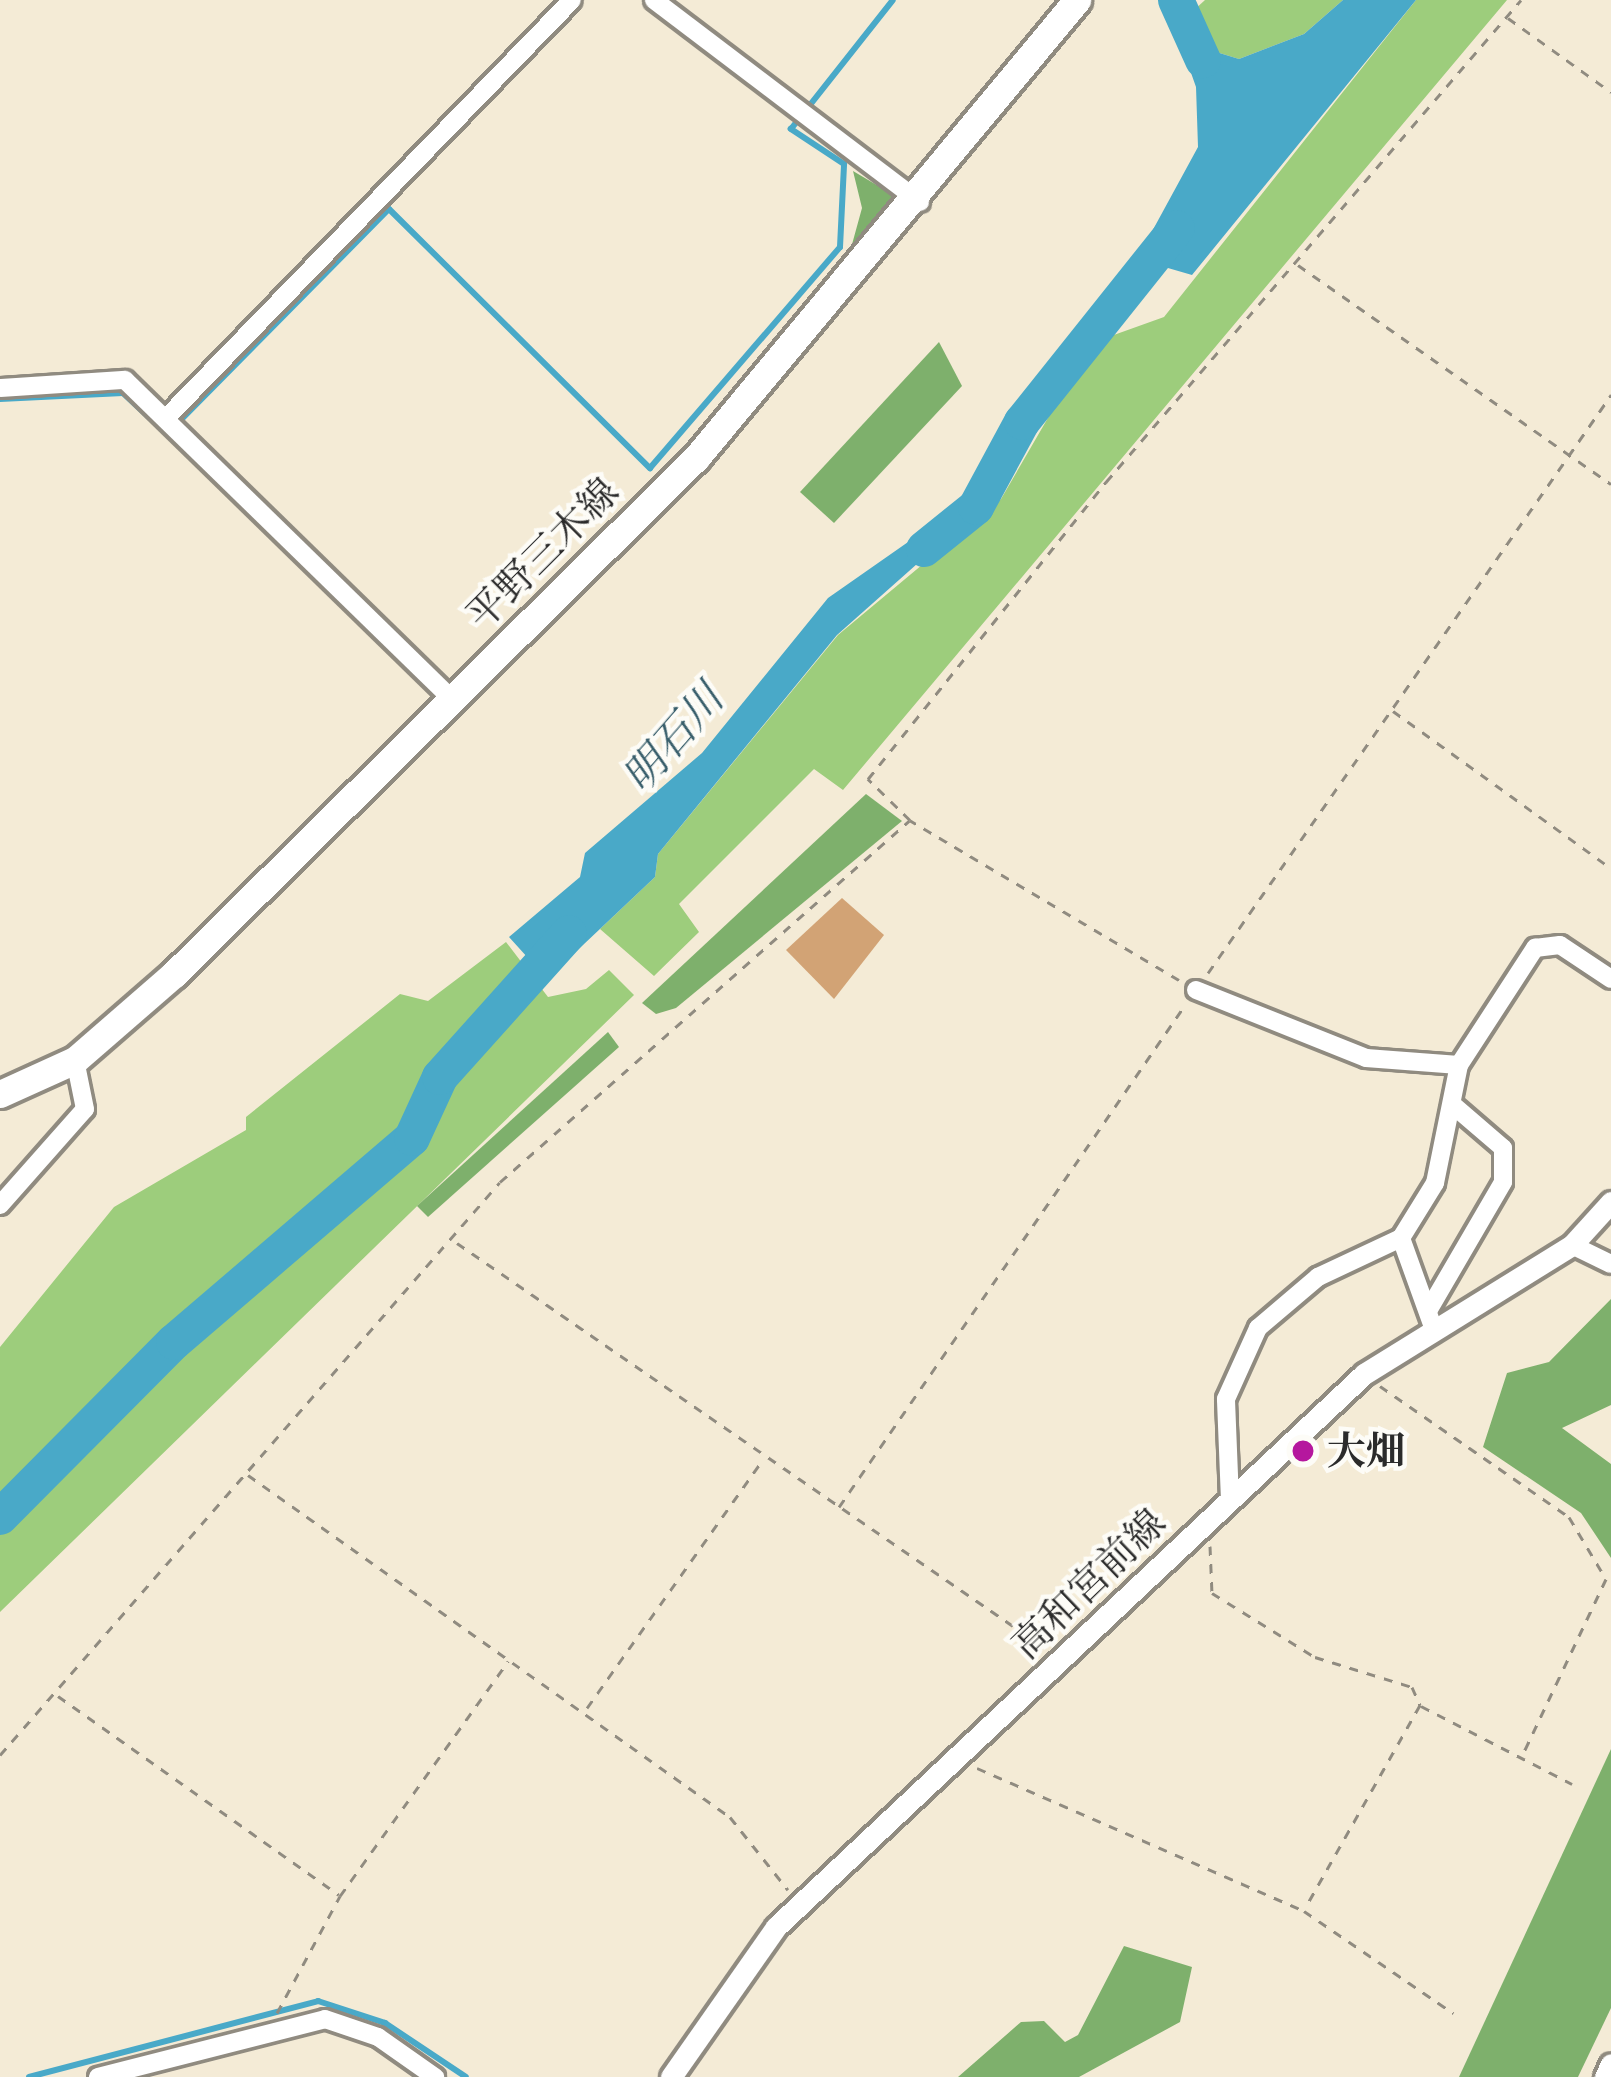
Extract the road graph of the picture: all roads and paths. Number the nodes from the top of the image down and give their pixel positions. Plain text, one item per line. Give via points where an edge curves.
1 (572, 0) edge
2 (654, 0) edge
3 (1077, 0) edge
4 (1521, 0) edge
5 (1507, 17) junction
6 (1611, 92) edge
7 (920, 202) junction
8 (1297, 264) junction
9 (0, 388) edge
10 (1611, 395) edge
11 (169, 415) junction
12 (1570, 455) junction
13 (1611, 484) edge
14 (452, 699) junction
15 (1392, 710) junction
16 (910, 820) junction
17 (1611, 868) edge
18 (1611, 979) edge
19 (1196, 990) junction
20 (75, 1060) junction
21 (1459, 1065) junction
22 (0, 1094) edge
23 (1454, 1106) junction
24 (1611, 1202) edge
25 (0, 1205) edge
26 (1401, 1238) junction
27 (455, 1242) junction
28 (1572, 1244) junction
29 (1611, 1264) edge
30 (1431, 1319) junction
31 (1364, 1374) junction
32 (762, 1461) junction
33 (248, 1475) junction
34 (1230, 1500) junction
35 (839, 1508) junction
36 (1198, 1531) junction
37 (1064, 1658) junction
38 (509, 1659) junction
39 (56, 1695) junction
40 (1420, 1706) junction
41 (587, 1708) junction
42 (1523, 1754) junction
43 (0, 1755) edge
44 (962, 1756) junction
45 (1572, 1784) dead end
46 (340, 1896) junction
47 (801, 1906) junction
48 (1304, 1911) junction
49 (1453, 2013) dead end
50 (274, 2025) junction
51 (1611, 2064) edge
52 (98, 2077) edge
53 (435, 2077) edge
54 (671, 2077) edge
55 (1605, 2077) edge

1 - 11 street
2 - 7 street
3 - 7 main road, 平野三木線
4 - 5 path
5 - 6 path
5 - 8 path
7 - 14 main road, 平野三木線 via 696,458
8 - 12 path
8 - 16 path via 868,779
9 - 11 street via 125,380
10 - 12 path
11 - 14 street
12 - 13 path
12 - 15 path
14 - 20 main road, 平野三木線
15 - 17 path
15 - 19 path
16 - 19 path
16 - 27 path via 500,1181
18 - 21 street via 1560,945 1535,948
19 - 21 street via 1366,1058
19 - 35 path
20 - 22 main road, 平野三木線
20 - 25 street via 85,1109
21 - 23 street
23 - 26 street via 1435,1184
23 - 30 street via 1503,1148 1502,1181
24 - 28 street, 高和宮前線
26 - 30 street
26 - 34 street via 1318,1277 1258,1328 1226,1399
27 - 32 path
27 - 33 path
28 - 29 street
28 - 30 street, 高和宮前線
30 - 31 street, 高和宮前線
31 - 34 street, 高和宮前線
31 - 42 path via 1570,1517 1606,1579
32 - 35 path
32 - 41 path
33 - 38 path
33 - 39 path
34 - 36 street, 高和宮前線
35 - 37 path
36 - 37 street, 高和宮前線
36 - 40 path via 1212,1550 1212,1593 1315,1657 1412,1687
37 - 44 street, 高和宮前線
38 - 41 path
38 - 46 path
39 - 43 path
39 - 46 path
40 - 42 path
40 - 48 path
41 - 47 path via 730,1817
42 - 45 path
44 - 47 street, 高和宮前線
44 - 48 path via 989,1779
46 - 50 path via 282,1992
47 - 54 street, 高和宮前線 via 714,2005
48 - 49 path
50 - 52 street
50 - 53 street via 325,2019 378,2037
51 - 55 street

